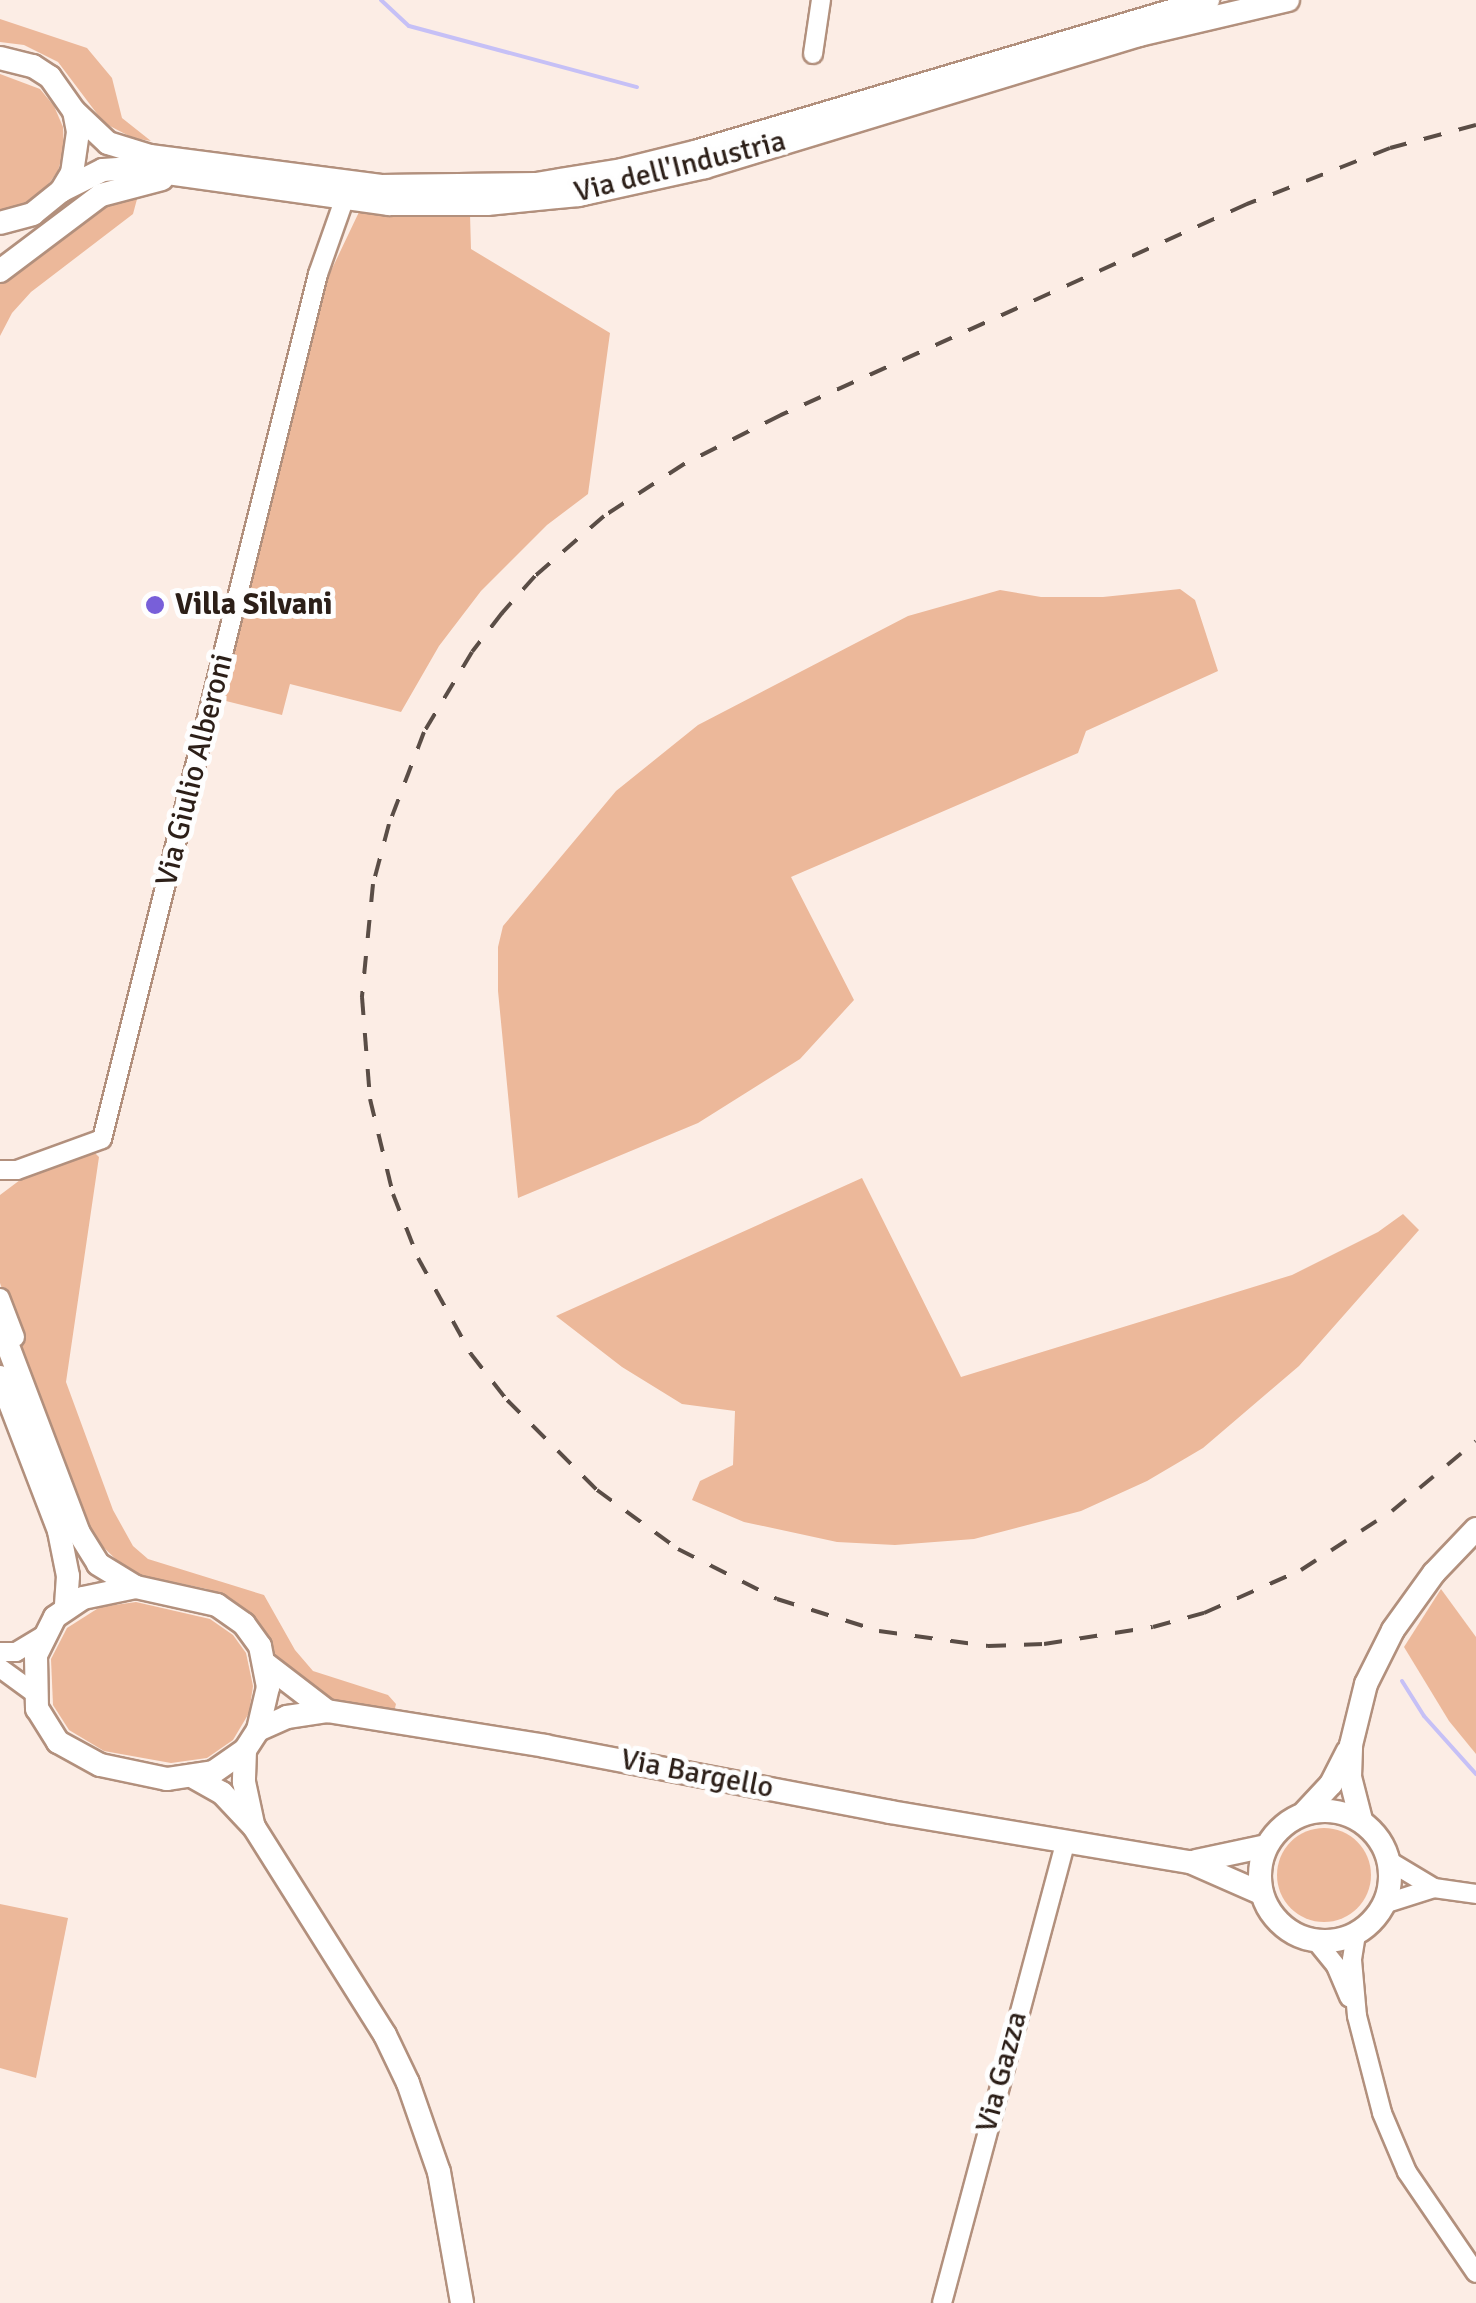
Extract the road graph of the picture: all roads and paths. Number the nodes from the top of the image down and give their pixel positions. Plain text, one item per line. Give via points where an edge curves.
1 (822, 0) edge
2 (1208, 0) edge
3 (1288, 0) edge
4 (1182, 4) edge
5 (1236, 4) edge
6 (813, 54) dead end
7 (0, 58) edge
8 (74, 112) junction
9 (186, 178) junction
10 (62, 191) junction
11 (344, 200) junction
12 (5, 227) edge
13 (0, 271) edge
14 (9, 1170) edge
15 (0, 1187) edge
16 (0, 1298) edge
17 (0, 1325) edge
18 (10, 1377) edge
19 (1476, 1530) edge
20 (136, 1587) junction
21 (66, 1608) junction
22 (44, 1635) junction
23 (0, 1652) edge
24 (266, 1665) junction
25 (0, 1668) edge
26 (33, 1692) junction
27 (327, 1711) junction
28 (252, 1740) junction
29 (1351, 1745) junction
30 (195, 1778) junction
31 (1304, 1813) junction
32 (1361, 1820) junction
33 (254, 1827) junction
34 (1066, 1841) junction
35 (1266, 1846) junction
36 (1389, 1860) junction
37 (1190, 1862) junction
38 (1434, 1888) junction
39 (1261, 1893) junction
40 (1476, 1894) edge
41 (1384, 1904) junction
42 (1356, 1934) junction
43 (1316, 1941) junction
44 (1357, 2016) junction
45 (1476, 2272) edge
46 (462, 2303) edge
47 (942, 2303) edge

1 - 6 street
2 - 4 main road, Via dell'Industria
3 - 5 main road, Via dell'Industria
4 - 8 main road, Via dell'Industria via 685,154 536,184 381,186 150,156 108,143
5 - 11 main road, Via dell'Industria via 622,187 487,204
7 - 8 main road, Via dell'Industria via 50,78
8 - 10 main road via 78,152
9 - 10 main road, Via dell'Industria via 116,168
9 - 11 main road, Via dell'Industria
9 - 13 main road via 136,182 101,195
10 - 12 main road, Via dell'Industria
11 - 14 street, Via Giulio Alberoni via 318,274 102,1139
14 - 15 street
16 - 18 street via 21,1354
17 - 18 main road
18 - 20 main road via 88,1549 110,1574
18 - 21 main road via 60,1531
19 - 29 main road via 1393,1630 1366,1684
20 - 21 main road via 104,1590
20 - 24 main road via 217,1605 244,1624
21 - 22 main road
22 - 23 street via 16,1652
22 - 26 main road
24 - 27 main road, Via Bargello
24 - 28 main road via 266,1706
25 - 26 street
26 - 30 main road via 45,1725 78,1756 128,1774
27 - 28 main road, Via Bargello via 287,1717
27 - 34 main road, Via Bargello
28 - 30 main road
28 - 33 main road via 244,1782
29 - 31 main road via 1331,1784
29 - 32 main road via 1350,1777
30 - 33 main road via 222,1793
31 - 32 main road via 1334,1810
31 - 35 main road
32 - 36 main road
33 - 46 main road via 363,1995 408,2082 439,2172
34 - 37 main road, Via Bargello
34 - 47 street, Via Gazza
35 - 37 main road
35 - 39 main road
36 - 38 street
36 - 41 main road
37 - 39 main road
38 - 40 street
38 - 41 street
39 - 43 main road via 1281,1925
41 - 42 main road
42 - 43 main road
42 - 44 street
43 - 44 street via 1336,1966
44 - 45 street via 1382,2113 1406,2172

